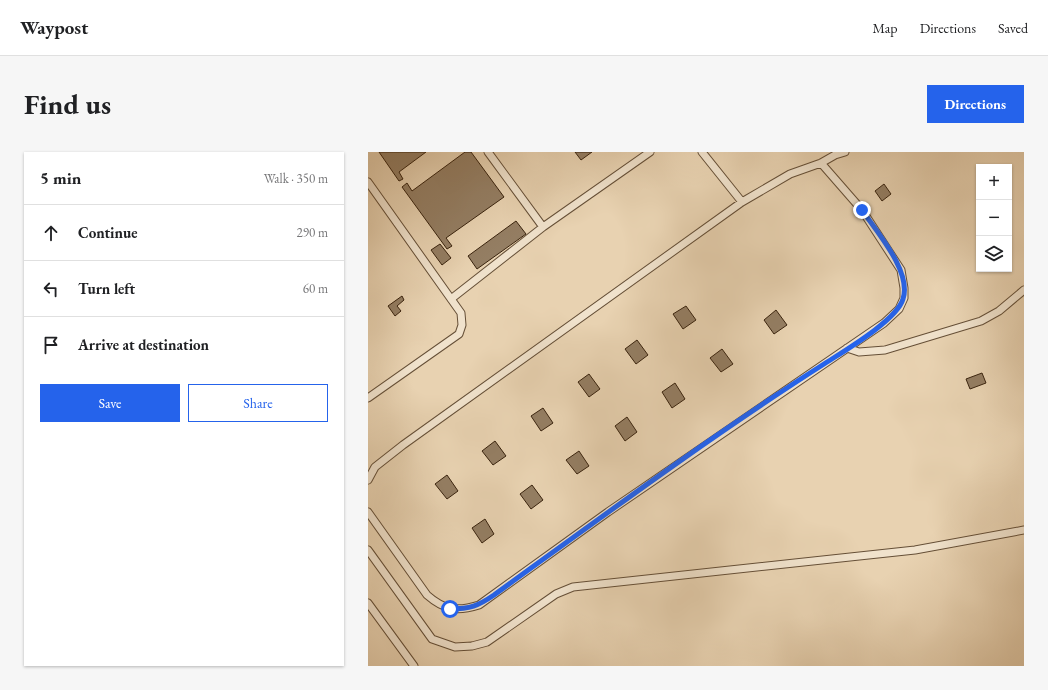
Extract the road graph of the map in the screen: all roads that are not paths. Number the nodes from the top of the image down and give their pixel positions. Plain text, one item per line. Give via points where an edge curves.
1 (488, 152) edge
2 (650, 152) edge
3 (702, 152) edge
4 (845, 152) edge
5 (821, 164) junction
6 (368, 182) edge
7 (742, 202) junction
8 (543, 227) junction
9 (1024, 290) edge
10 (451, 299) junction
11 (847, 348) junction
12 (368, 398) edge
13 (368, 480) edge
14 (368, 512) edge
15 (1024, 530) edge
16 (368, 550) edge
17 (368, 603) edge
18 (414, 666) edge

1 - 8 lane
2 - 8 lane
3 - 7 lane
4 - 5 lane
5 - 7 lane via 790,174
5 - 11 lane via 862,210 901,270 904,288 904,298 899,309 884,323
6 - 10 lane
7 - 13 lane via 403,445 375,467
8 - 10 lane
9 - 11 lane via 999,311 981,321 885,350 859,352
10 - 12 lane via 461,313 462,325 459,334
11 - 14 lane via 608,512 479,605 465,609 450,609 437,604 427,595
15 - 16 lane via 914,550 574,587 556,594 487,642 455,648 432,639
17 - 18 lane

